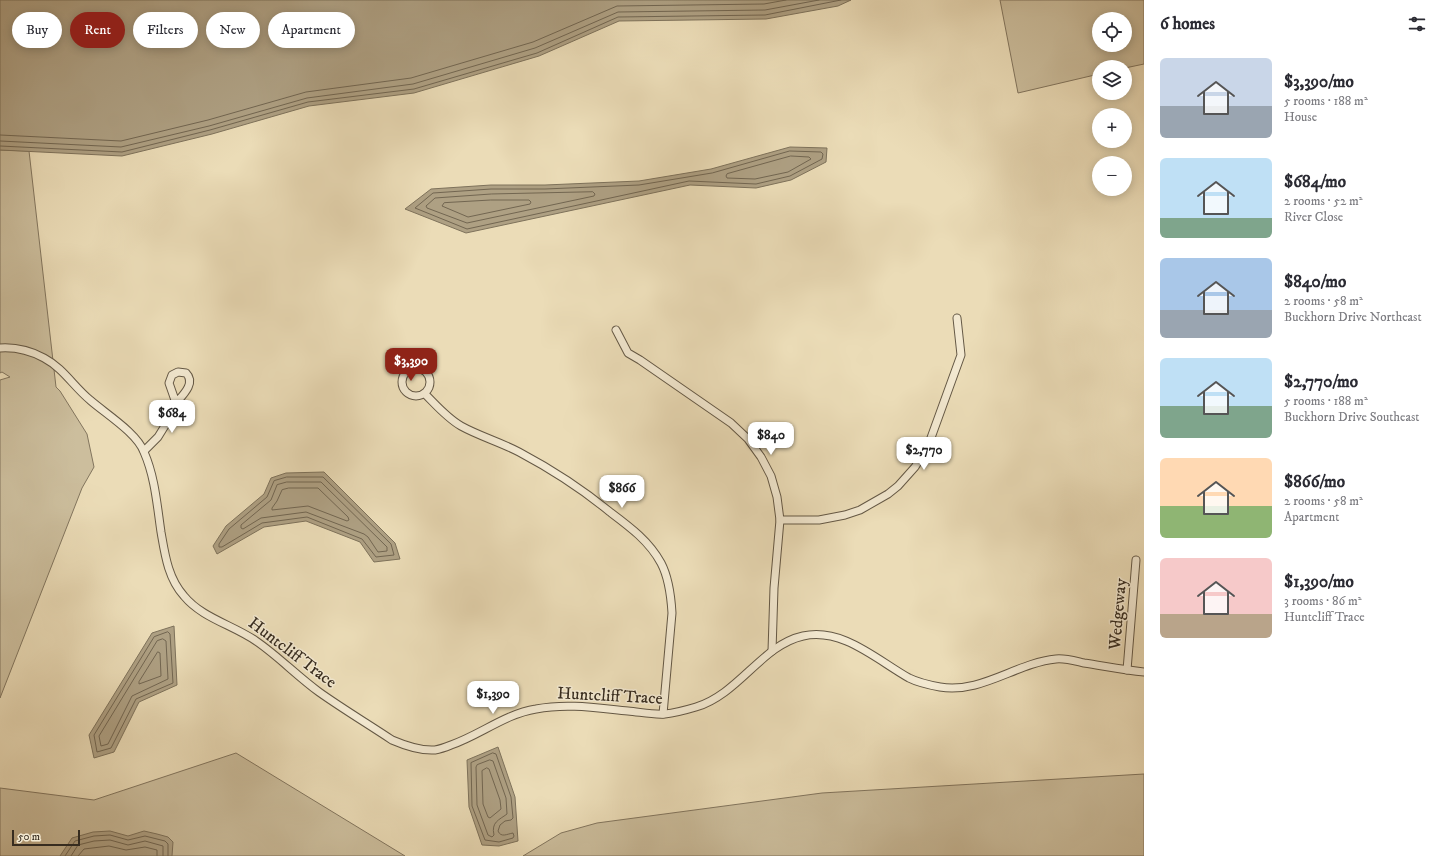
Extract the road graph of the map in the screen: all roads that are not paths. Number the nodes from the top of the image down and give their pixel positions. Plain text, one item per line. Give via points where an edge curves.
1 (957, 318) dead end
2 (616, 330) dead end
3 (0, 348) edge
4 (425, 394) junction
5 (176, 403) dead end
6 (144, 451) junction
7 (780, 520) junction
8 (1136, 560) dead end
9 (772, 651) junction
10 (1128, 670) junction
11 (1144, 672) edge
12 (663, 714) junction

1 - 7 street via 961,355 928,446 915,468 888,494 860,510 819,520
2 - 7 street via 628,353 731,423 748,439 771,476
3 - 6 street, Huntcliff Trace via 25,350 44,358 60,369 89,400 120,424
4 - 4 street via 416,396 407,393 402,384 406,371 415,368 428,373 431,382
4 - 12 street via 461,426 518,451 597,501 652,548 662,564 671,596 672,613
5 - 6 street via 164,430
6 - 12 street, Huntcliff Trace via 154,484 166,563 184,596 203,613 256,640 319,691 392,740 436,750 463,741 514,715 551,706
7 - 9 street via 773,596
8 - 10 street, Wedgeway
9 - 10 street, Huntcliff Trace via 786,642 803,636 822,635 841,639 910,678 943,688 976,685 1022,667 1059,658
9 - 12 street, Huntcliff Trace via 719,696 700,706
10 - 11 street, Huntcliff Trace

